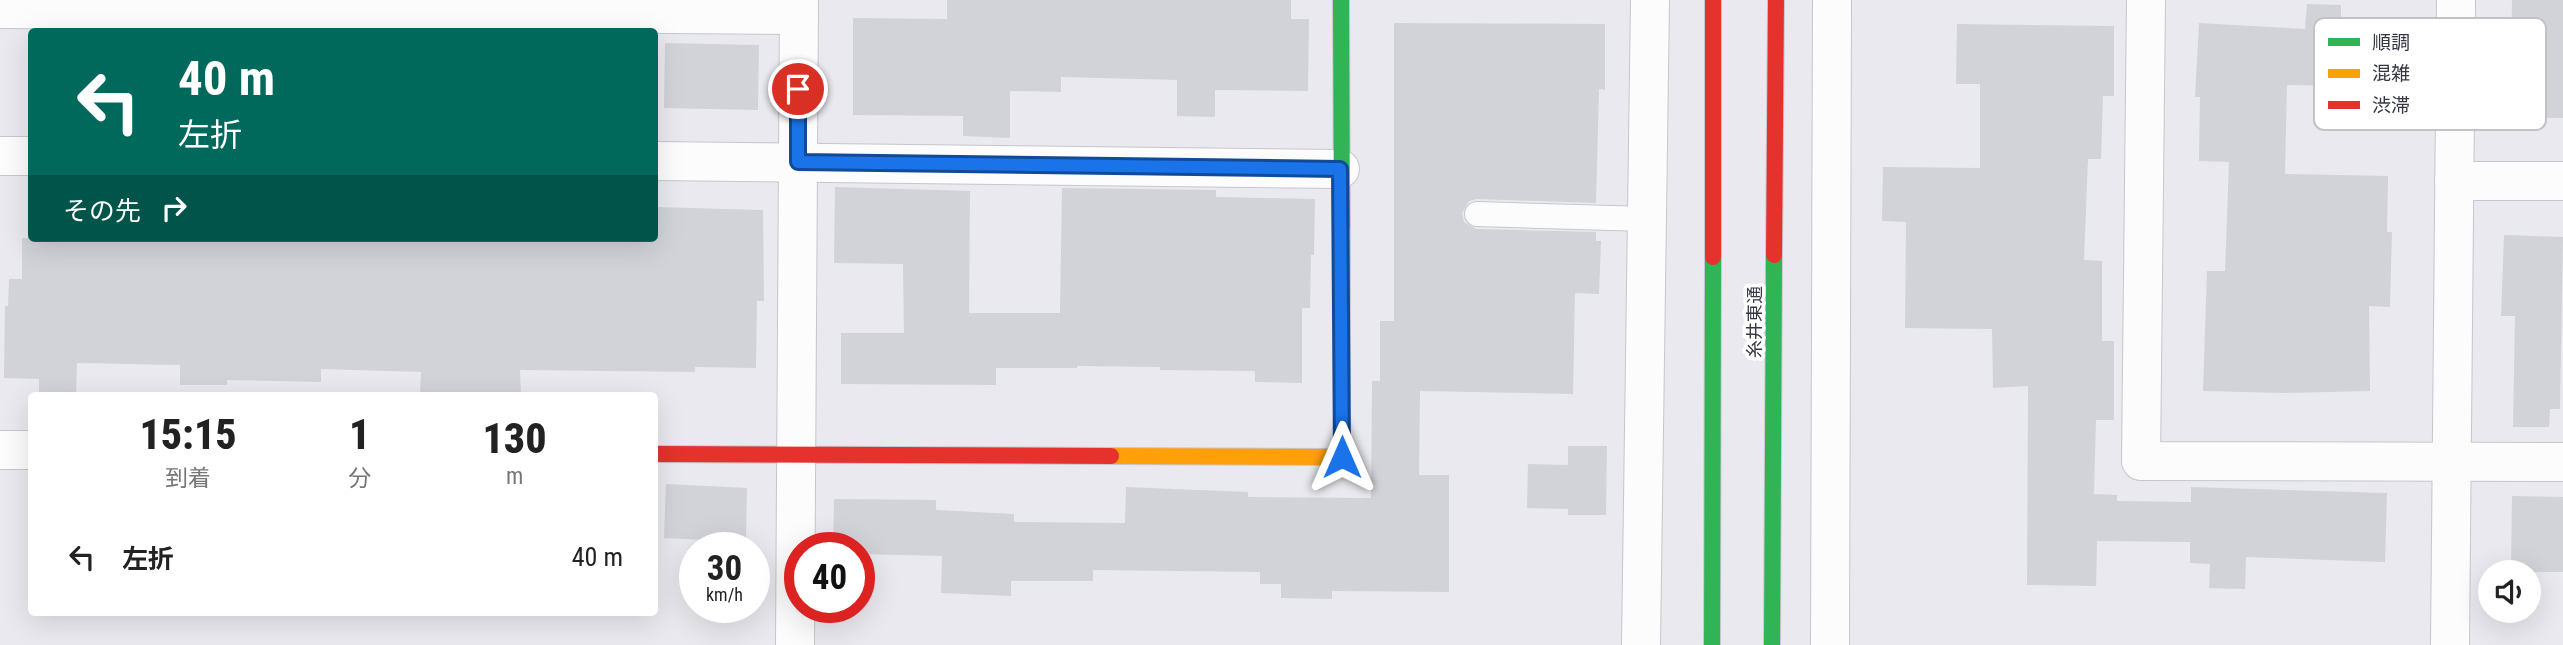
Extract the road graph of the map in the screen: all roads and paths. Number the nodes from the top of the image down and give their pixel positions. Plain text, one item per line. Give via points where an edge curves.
1 (1341, 0) edge
2 (1650, 0) edge
3 (1713, 0) edge
4 (1776, 0) edge
5 (1832, 0) edge
6 (2146, 0) edge
7 (2456, 0) edge
8 (799, 7) edge
9 (0, 9) edge
10 (2456, 18) edge
11 (2455, 130) edge
12 (0, 156) edge
13 (28, 156) edge
14 (658, 161) edge
15 (798, 162) junction
16 (1340, 169) junction
17 (2454, 180) junction
18 (2563, 181) edge
19 (1477, 214) dead end
20 (1647, 219) junction
21 (0, 450) edge
22 (28, 450) edge
23 (658, 454) edge
24 (796, 455) junction
25 (2451, 462) junction
26 (2563, 462) edge
27 (795, 645) edge
28 (1641, 645) edge
29 (1712, 645) edge
30 (1772, 645) edge
31 (1830, 645) edge
32 (2450, 645) edge

1 - 16 street
2 - 20 street
3 - 29 street
4 - 30 street, 糸井東通
5 - 31 street
6 - 25 street via 2141,461
7 - 10 street
8 - 9 street
8 - 15 street
11 - 17 street
12 - 13 street
14 - 15 street
15 - 16 street
15 - 24 street
16 - 24 street via 1342,457
17 - 18 street
17 - 25 street
19 - 20 lane
20 - 28 street
21 - 22 street
23 - 24 street
24 - 27 street
25 - 26 street
25 - 32 street

